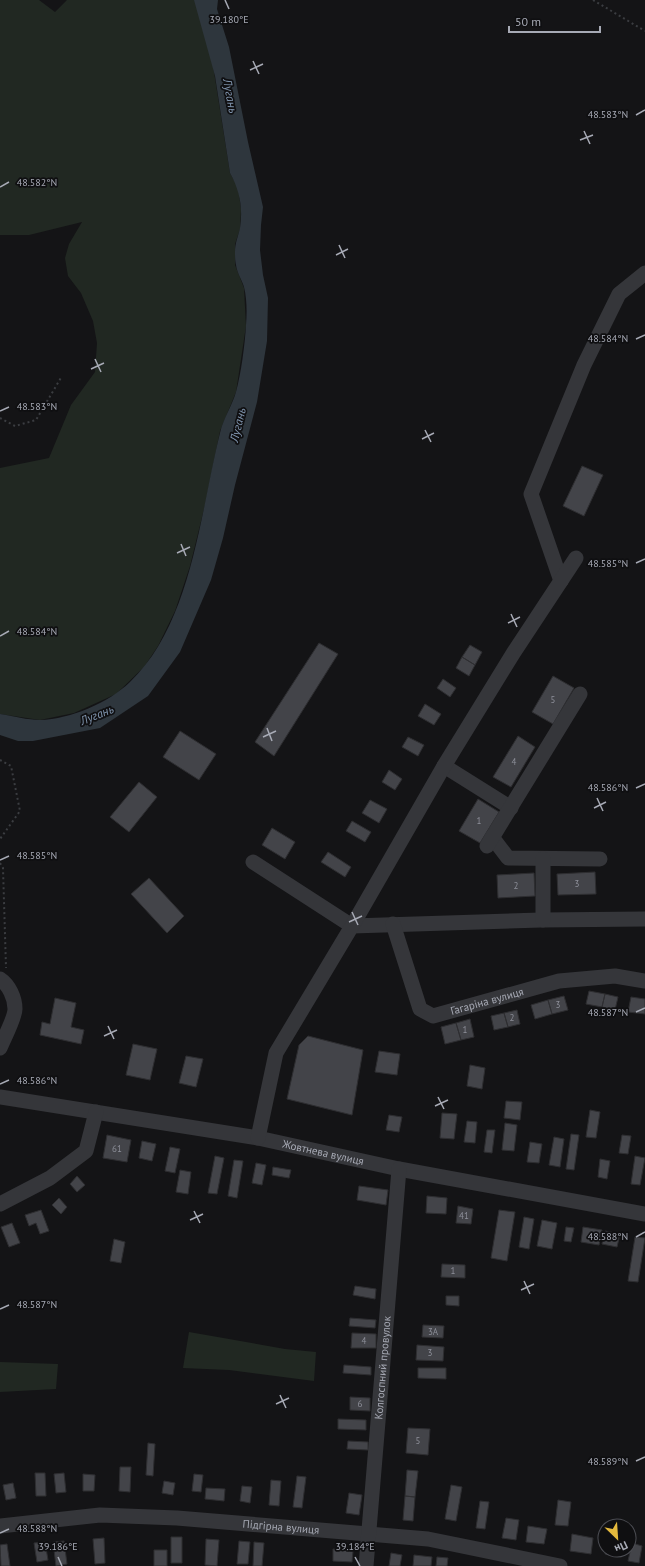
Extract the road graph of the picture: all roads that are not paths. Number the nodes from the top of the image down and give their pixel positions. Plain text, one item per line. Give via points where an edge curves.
1 (645, 273) edge
2 (576, 558) dead end
3 (561, 582) junction
4 (580, 694) dead end
5 (444, 766) junction
6 (511, 808) junction
7 (543, 859) junction
8 (600, 859) dead end
9 (253, 862) dead end
10 (645, 919) edge
11 (543, 920) junction
12 (393, 924) junction
13 (352, 926) junction
14 (4, 981) edge
15 (645, 981) edge
16 (0, 1048) edge
17 (0, 1097) edge
18 (96, 1112) junction
19 (258, 1138) junction
20 (399, 1169) junction
21 (0, 1204) edge
22 (645, 1214) edge
23 (0, 1526) edge
24 (368, 1534) junction
25 (366, 1566) edge
26 (560, 1566) edge

1 - 3 street via 619,294 584,365 531,494
2 - 3 street
3 - 5 street via 514,652
4 - 6 street
5 - 6 street
5 - 13 street
6 - 7 street via 490,842 508,858
7 - 8 street
7 - 11 street
9 - 13 street
10 - 11 street
11 - 12 street
12 - 13 street
12 - 15 street, Гагаріна вулиця via 420,1009 432,1016 559,981 615,976
13 - 19 street via 276,1053
14 - 16 street via 13,997 15,1009
17 - 18 street, Жовтнева вулиця
18 - 19 street, Жовтнева вулиця
18 - 21 street via 86,1151 50,1178
19 - 20 street, Жовтнева вулиця
20 - 22 street, Жовтнева вулиця
20 - 24 street, Колгоспний провулок
23 - 24 street, Підгірна вулиця via 100,1516 177,1518
24 - 25 street, Колгоспний провулок
24 - 26 street, Підгірна вулиця via 428,1539

